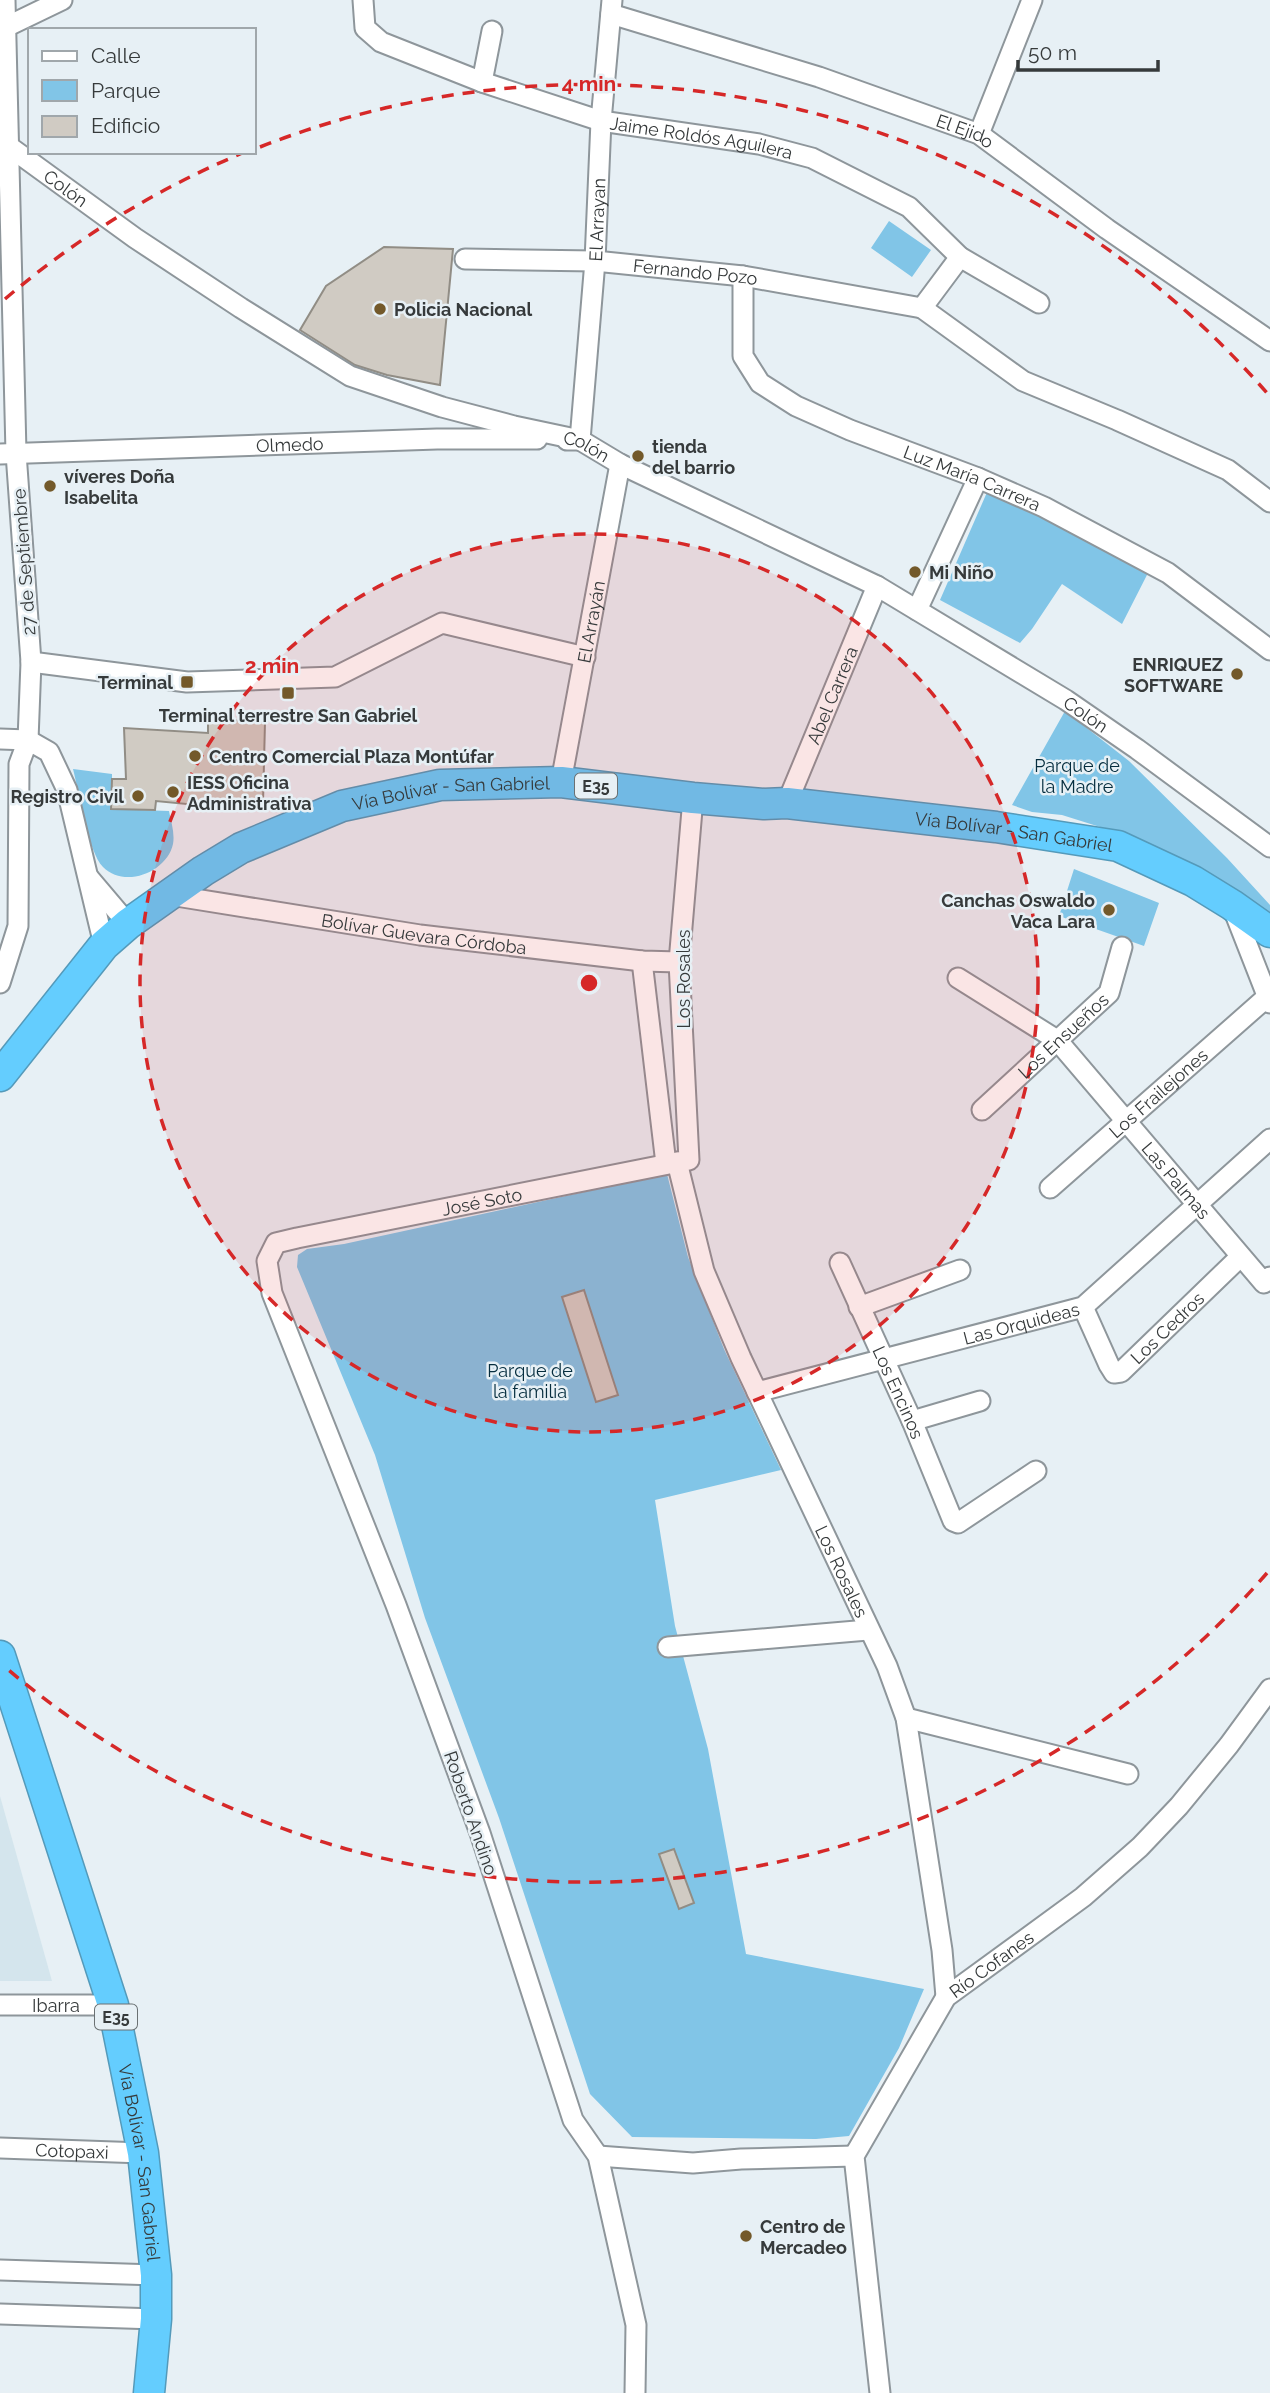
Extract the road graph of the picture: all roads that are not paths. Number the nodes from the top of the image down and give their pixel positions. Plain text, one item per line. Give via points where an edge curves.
1 (5, 0) edge
2 (62, 0) edge
3 (363, 0) edge
4 (1032, 0) edge
5 (612, 7) edge
6 (6, 27) junction
7 (492, 31) dead end
8 (482, 82) junction
9 (601, 121) junction
10 (979, 134) junction
11 (3, 145) edge
12 (960, 257) junction
13 (465, 259) dead end
14 (595, 261) junction
15 (743, 276) junction
16 (1039, 303) dead end
17 (922, 308) junction
18 (1270, 341) edge
19 (442, 407) junction
20 (437, 439) junction
21 (580, 440) junction
22 (8, 453) edge
23 (620, 464) junction
24 (978, 478) junction
25 (1270, 502) edge
26 (877, 586) junction
27 (917, 610) junction
28 (1270, 650) edge
29 (585, 657) junction
30 (31, 662) junction
31 (0, 739) edge
32 (28, 740) junction
33 (561, 782) junction
34 (693, 798) junction
35 (788, 803) junction
36 (1270, 847) edge
37 (88, 877) junction
38 (170, 895) junction
39 (1232, 905) junction
40 (128, 924) junction
41 (1270, 932) edge
42 (104, 946) junction
43 (1122, 947) dead end
44 (642, 961) junction
45 (679, 962) junction
46 (958, 978) dead end
47 (0, 983) edge
48 (1268, 1000) edge
49 (1058, 1040) junction
50 (0, 1076) edge
51 (982, 1110) dead end
52 (1126, 1121) junction
53 (1270, 1139) edge
54 (678, 1162) junction
55 (1050, 1188) dead end
56 (1197, 1206) junction
57 (276, 1243) joint
58 (1240, 1257) junction
59 (839, 1263) dead end
60 (960, 1270) dead end
61 (1270, 1277) edge
62 (859, 1307) junction
63 (1083, 1307) junction
64 (886, 1360) junction
65 (757, 1392) junction
66 (980, 1401) dead end
67 (912, 1420) junction
68 (1036, 1471) dead end
69 (868, 1630) junction
70 (668, 1647) dead end
71 (0, 1656) edge
72 (1270, 1689) edge
73 (906, 1718) junction
74 (1128, 1774) dead end
75 (946, 1997) junction
76 (0, 2005) edge
77 (113, 2005) junction
78 (0, 2148) edge
79 (144, 2153) junction
80 (598, 2156) junction
81 (854, 2156) junction
82 (0, 2270) edge
83 (156, 2275) junction
84 (0, 2314) edge
85 (156, 2319) junction
86 (149, 2393) edge
87 (635, 2393) edge
88 (880, 2393) edge

1 - 6 street, 27 de Septiembre
2 - 6 street
3 - 8 street, Jaime Roldós Aguilera via 365,28 381,42
4 - 10 street
5 - 9 street, El Arrayan
5 - 10 street, El Ejido
6 - 11 street, 27 de Septiembre
7 - 8 street
8 - 9 street, Jaime Roldós Aguilera
9 - 12 street, Jaime Roldós Aguilera via 759,144 812,158 909,207
9 - 14 street, El Arrayan
10 - 18 street, El Ejido
11 - 19 street, Colón via 241,308 350,376
11 - 22 street, 27 de Septiembre
12 - 16 street, Jaime Roldós Aguilera
12 - 17 street
13 - 14 street, Fernando Pozo
14 - 15 street, Fernando Pozo
14 - 21 street, El Arrayan
15 - 17 street, Fernando Pozo
15 - 24 street, Luz María Carrera via 743,356 760,383 796,406 850,430
17 - 25 street, Fernando Pozo via 1023,381 1228,470
19 - 20 street
19 - 21 street, Colón
20 - 21 street, Olmedo
20 - 22 street, Olmedo
21 - 23 street, Colón
22 - 30 street, 27 de Septiembre
23 - 26 street, Colón
23 - 29 street, El Arrayán
24 - 27 street
24 - 28 street, Luz María Carrera via 1044,507 1168,573
26 - 27 street, Colón
26 - 35 street, Abel Carrera
27 - 36 street, Colón via 1066,700
29 - 30 street via 442,623 335,677 187,682
29 - 33 street, El Arrayán
30 - 32 street, 27 de Septiembre
31 - 32 street
32 - 37 street via 49,752 67,790
32 - 47 street, 27 de Septiembre via 19,764 18,926
33 - 34 highway, Vía Bolívar - San Gabriel / E35
33 - 38 highway, Vía Bolívar - San Gabriel / E35 via 440,785 342,806 241,848
34 - 35 highway, Vía Bolívar - San Gabriel / E35
34 - 45 street, Los Rosales
35 - 39 highway, Vía Bolívar - San Gabriel / E35 via 1118,846
37 - 40 street
37 - 42 street
38 - 40 highway, Vía Bolívar - San Gabriel / E35
38 - 44 street, Bolívar Guevara Córdoba via 420,935
39 - 41 highway, Vía Bolívar - San Gabriel / E35
39 - 48 street
40 - 42 highway, Vía Bolívar - San Gabriel / E35
42 - 50 highway, Vía Bolívar - San Gabriel / E35
43 - 49 street, Los Ensueños via 1109,993
44 - 45 street, Bolívar Guevara Córdoba
44 - 54 street
45 - 54 street, Los Rosales
46 - 49 street, Las Palmas
48 - 52 street, Los Frailejones
49 - 51 street, Los Ensueños
49 - 52 street, Las Palmas
52 - 55 street, Los Frailejones
52 - 56 street, Las Palmas
53 - 56 street, Las Orquideas
54 - 57 street, José Soto
54 - 65 street, Los Rosales via 704,1271
56 - 58 street, Las Palmas
56 - 63 street, Las Orquideas
57 - 80 street, Roberto Andino via 267,1261 272,1293 396,1605 475,1821 573,2120
58 - 61 street, Las Palmas via 1264,1283
58 - 63 street, Los Cedros via 1121,1372 1114,1373 1109,1365
59 - 62 street, Los Encinos
60 - 62 street
62 - 64 street, Los Encinos
63 - 64 street, Las Orquideas
64 - 65 street, Las Orquideas
64 - 67 street, Los Encinos
65 - 69 street, Los Rosales
66 - 67 street
67 - 68 street, Los Encinos via 953,1521 958,1523
69 - 70 street
69 - 73 street, Los Rosales
71 - 77 highway, Vía Bolívar - San Gabriel / E35
72 - 75 street, Río Cofanes via 1204,1775 1140,1847 1083,1897
73 - 74 street
73 - 75 street, Los Rosales
75 - 81 street, Río Cofanes
76 - 77 street, Ibarra
77 - 79 highway, Vía Bolívar - San Gabriel / E35
78 - 79 street, Cotopaxi
79 - 83 highway, Vía Bolívar - San Gabriel / E35
80 - 81 street via 693,2163
80 - 87 street, Roberto Andino via 636,2325
81 - 88 street
82 - 83 street
83 - 85 highway, Vía Bolívar - San Gabriel / E35
84 - 85 street
85 - 86 highway, Vía Bolívar - San Gabriel / E35

